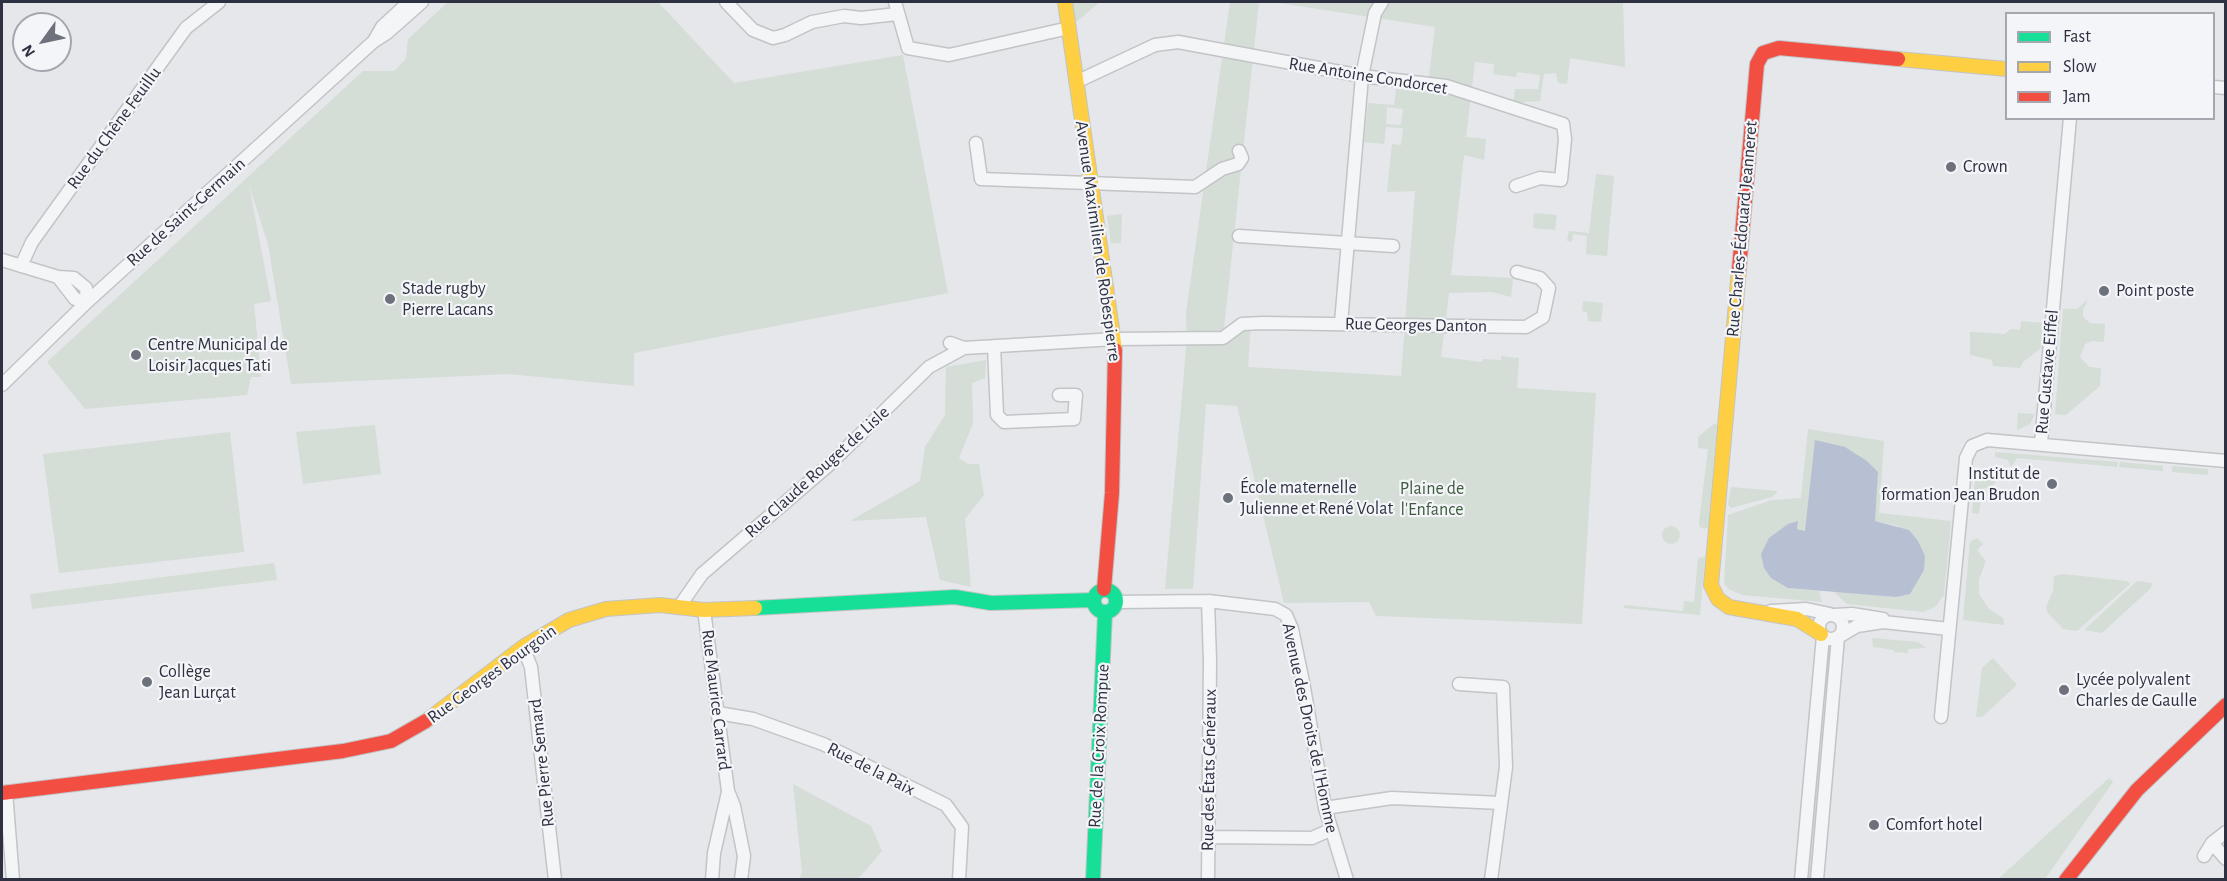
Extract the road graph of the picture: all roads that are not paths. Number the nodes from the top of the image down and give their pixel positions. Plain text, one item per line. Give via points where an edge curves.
1 (219, 2) edge
2 (422, 2) edge
3 (726, 2) edge
4 (1065, 2) edge
5 (1382, 2) edge
6 (404, 5) edge
7 (896, 8) edge
8 (1069, 28) junction
9 (2005, 69) edge
10 (1362, 76) junction
11 (1076, 82) junction
12 (2070, 120) edge
13 (976, 143) dead end
14 (1239, 151) dead end
15 (1091, 184) junction
16 (1516, 186) dead end
17 (1239, 236) dead end
18 (1347, 244) junction
19 (1393, 246) dead end
20 (2, 260) edge
21 (21, 266) junction
22 (1517, 273) dead end
23 (87, 302) junction
24 (1341, 323) junction
25 (1115, 339) junction
26 (950, 343) dead end
27 (994, 346) junction
28 (964, 348) junction
29 (2, 385) edge
30 (1059, 395) dead end
31 (2041, 443) junction
32 (2226, 461) edge
33 (1104, 589) junction
34 (1094, 600) junction
35 (1208, 601) junction
36 (1117, 602) junction
37 (679, 607) junction
38 (704, 610) junction
39 (1766, 612) junction
40 (1105, 613) junction
41 (1832, 614) junction
42 (1896, 623) junction
43 (1949, 629) junction
44 (1822, 635) junction
45 (1839, 637) junction
46 (523, 647) junction
47 (1460, 684) dead end
48 (2226, 705) edge
49 (718, 713) junction
50 (1941, 717) dead end
51 (728, 790) junction
52 (4, 793) edge
53 (1501, 803) junction
54 (1325, 808) junction
55 (1330, 830) junction
56 (2226, 832) edge
57 (1209, 837) junction
58 (2212, 843) junction
59 (2204, 856) dead end
60 (2226, 859) edge
61 (14, 879) edge
62 (555, 879) edge
63 (712, 879) edge
64 (741, 879) edge
65 (959, 879) edge
66 (1093, 879) edge
67 (1208, 879) edge
68 (1347, 879) edge
69 (1491, 879) edge
70 (1801, 879) edge
71 (1817, 879) edge
72 (2066, 879) edge

1 - 21 street, Rue du Chêne Feuillu via 186,28 32,242
2 - 6 street, Rue de Saint-Germain
3 - 7 street via 753,30 773,38 812,22 844,16 861,18
4 - 8 street, Avenue Maximilien de Robespierre
5 - 10 street via 1375,13
6 - 23 street, Rue de Saint-Germain via 373,42
7 - 8 street via 908,48 949,55
8 - 11 street, Avenue Maximilien de Robespierre
9 - 39 street, Rue Charles-Édouard Jeanneret via 1779,48 1763,53 1757,64 1711,585 1718,599 1729,607
10 - 11 street, Rue Antoine Condorcet via 1178,42 1155,45
10 - 16 street, Rue Antoine Condorcet via 1446,87 1563,124 1561,180 1540,178
10 - 18 street
11 - 15 street, Avenue Maximilien de Robespierre
12 - 31 street, Rue Gustave Eiffel
13 - 15 street via 981,179
14 - 15 street via 1242,158 1238,164 1222,169 1195,187
15 - 25 street, Avenue Maximilien de Robespierre
17 - 18 street
18 - 19 street
18 - 24 street
20 - 21 street
21 - 23 street via 58,278 75,298
22 - 24 street, Rue Georges Danton via 1540,278 1549,288 1543,317 1526,327
23 - 29 street, Rue de Saint-Germain
24 - 25 street, Rue Georges Danton via 1242,324 1223,338
25 - 27 street
25 - 33 street, Avenue Maximilien de Robespierre via 1112,493
26 - 28 street
27 - 28 street
27 - 30 street via 997,415 1004,422 1074,418 1076,395
28 - 37 street, Rue Claude Rouget de Lisle via 929,367 830,464 702,574
31 - 32 street
31 - 43 street, Rue Gustave Eiffel via 1983,440 1968,451
33 - 34 street
33 - 36 street via 1112,591
34 - 38 street, Rue Georges Bourgoin via 991,603 955,597
34 - 40 street
35 - 36 street
35 - 54 street, Avenue des Droits de l'Homme via 1283,612 1292,628
35 - 57 street, Rue des États Généraux
36 - 40 street
37 - 38 street, Rue Georges Bourgoin
37 - 46 street, Rue Georges Bourgoin via 606,609 569,620
38 - 49 street, Rue Maurice Carrard
39 - 41 street, Rue Charles-Édouard Jeanneret via 1791,609
39 - 44 street, Rue Charles-Édouard Jeanneret via 1807,623
40 - 66 street, Rue de la Croix Rompue
41 - 42 street via 1866,615
41 - 44 street via 1820,621
41 - 45 street via 1843,622
42 - 43 street
42 - 45 street via 1857,626
43 - 50 street, Rue Gustave Eiffel
44 - 45 street via 1830,639
44 - 70 street
45 - 71 street
46 - 52 street, Rue Georges Bourgoin via 428,720 391,741 343,751
46 - 62 street, Rue Pierre Semard via 531,667
47 - 53 street via 1503,687 1506,767
48 - 72 street via 2136,790
49 - 51 street, Rue Maurice Carrard
49 - 65 street, Rue de la Paix via 753,719 823,744 946,805 962,826
51 - 63 street, Rue Maurice Carrard
51 - 64 street, Rue Maurice Carrard via 744,856
52 - 61 street
53 - 54 street via 1392,798
53 - 69 street
54 - 55 street, Avenue des Droits de l'Homme
55 - 57 street via 1312,838
55 - 68 street, Avenue des Droits de l'Homme
56 - 58 street
57 - 67 street, Rue des États Généraux
58 - 59 street
58 - 60 street

